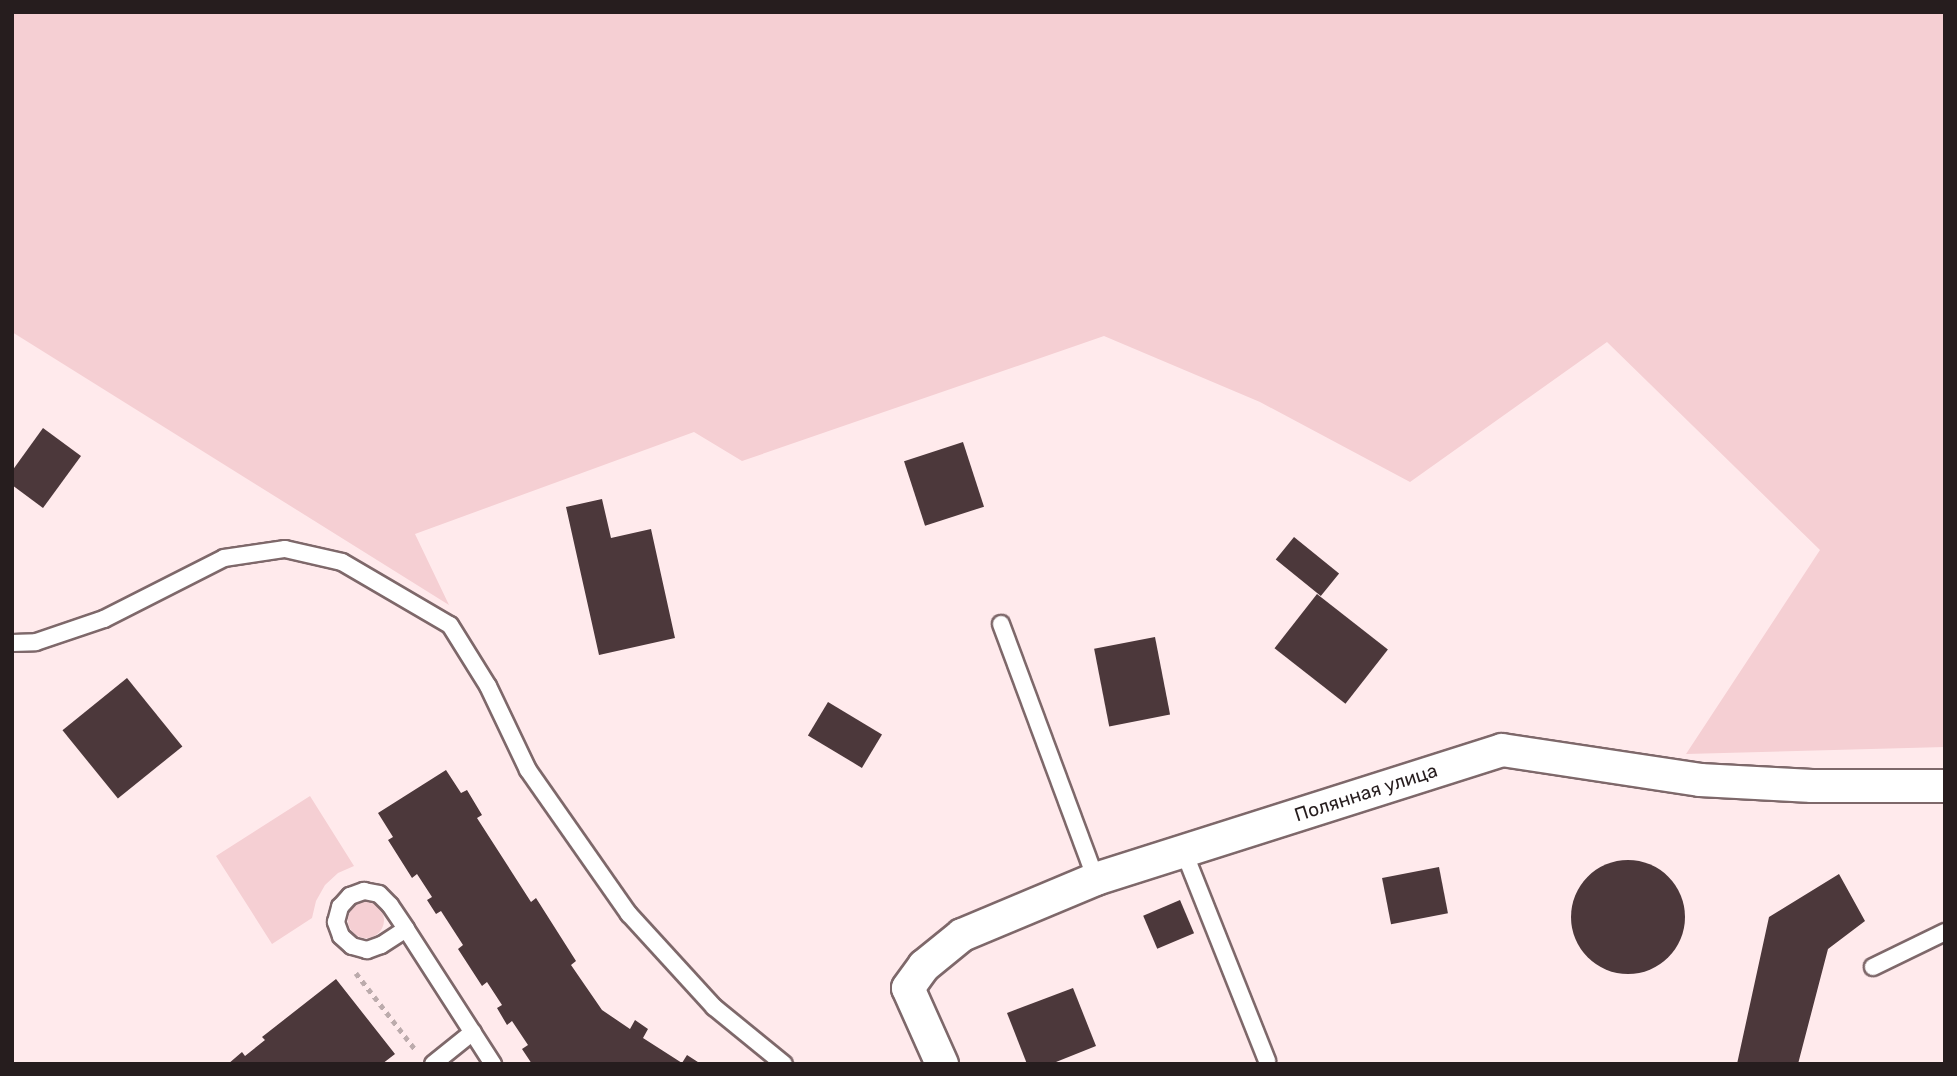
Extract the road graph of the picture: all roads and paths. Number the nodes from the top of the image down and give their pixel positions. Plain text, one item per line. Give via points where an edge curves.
1 (1001, 624) dead end
2 (12, 643) edge
3 (1945, 786) edge
4 (1184, 852) junction
5 (1096, 879) junction
6 (406, 929) junction
7 (1945, 932) edge
8 (341, 936) junction
9 (1873, 967) dead end
10 (473, 1032) junction
11 (418, 1053) dead end
12 (1267, 1061) dead end
13 (433, 1064) edge
14 (493, 1064) edge
15 (784, 1064) edge
16 (942, 1064) edge

1 - 5 lane
2 - 15 lane via 36,642 104,619 224,558 285,549 342,562 450,625 488,686 528,770 629,914 714,1007
3 - 4 street, Полянная улица via 1700,780 1502,750
4 - 5 street, Полянная улица
4 - 12 lane
5 - 16 street, Полянная улица via 962,935 924,966 908,988
6 - 8 lane via 367,950 352,946
6 - 8 lane via 379,894 364,891 350,896 340,907 337,922
6 - 10 lane
7 - 9 lane
8 - 11 path via 349,965
10 - 13 lane
10 - 14 lane

